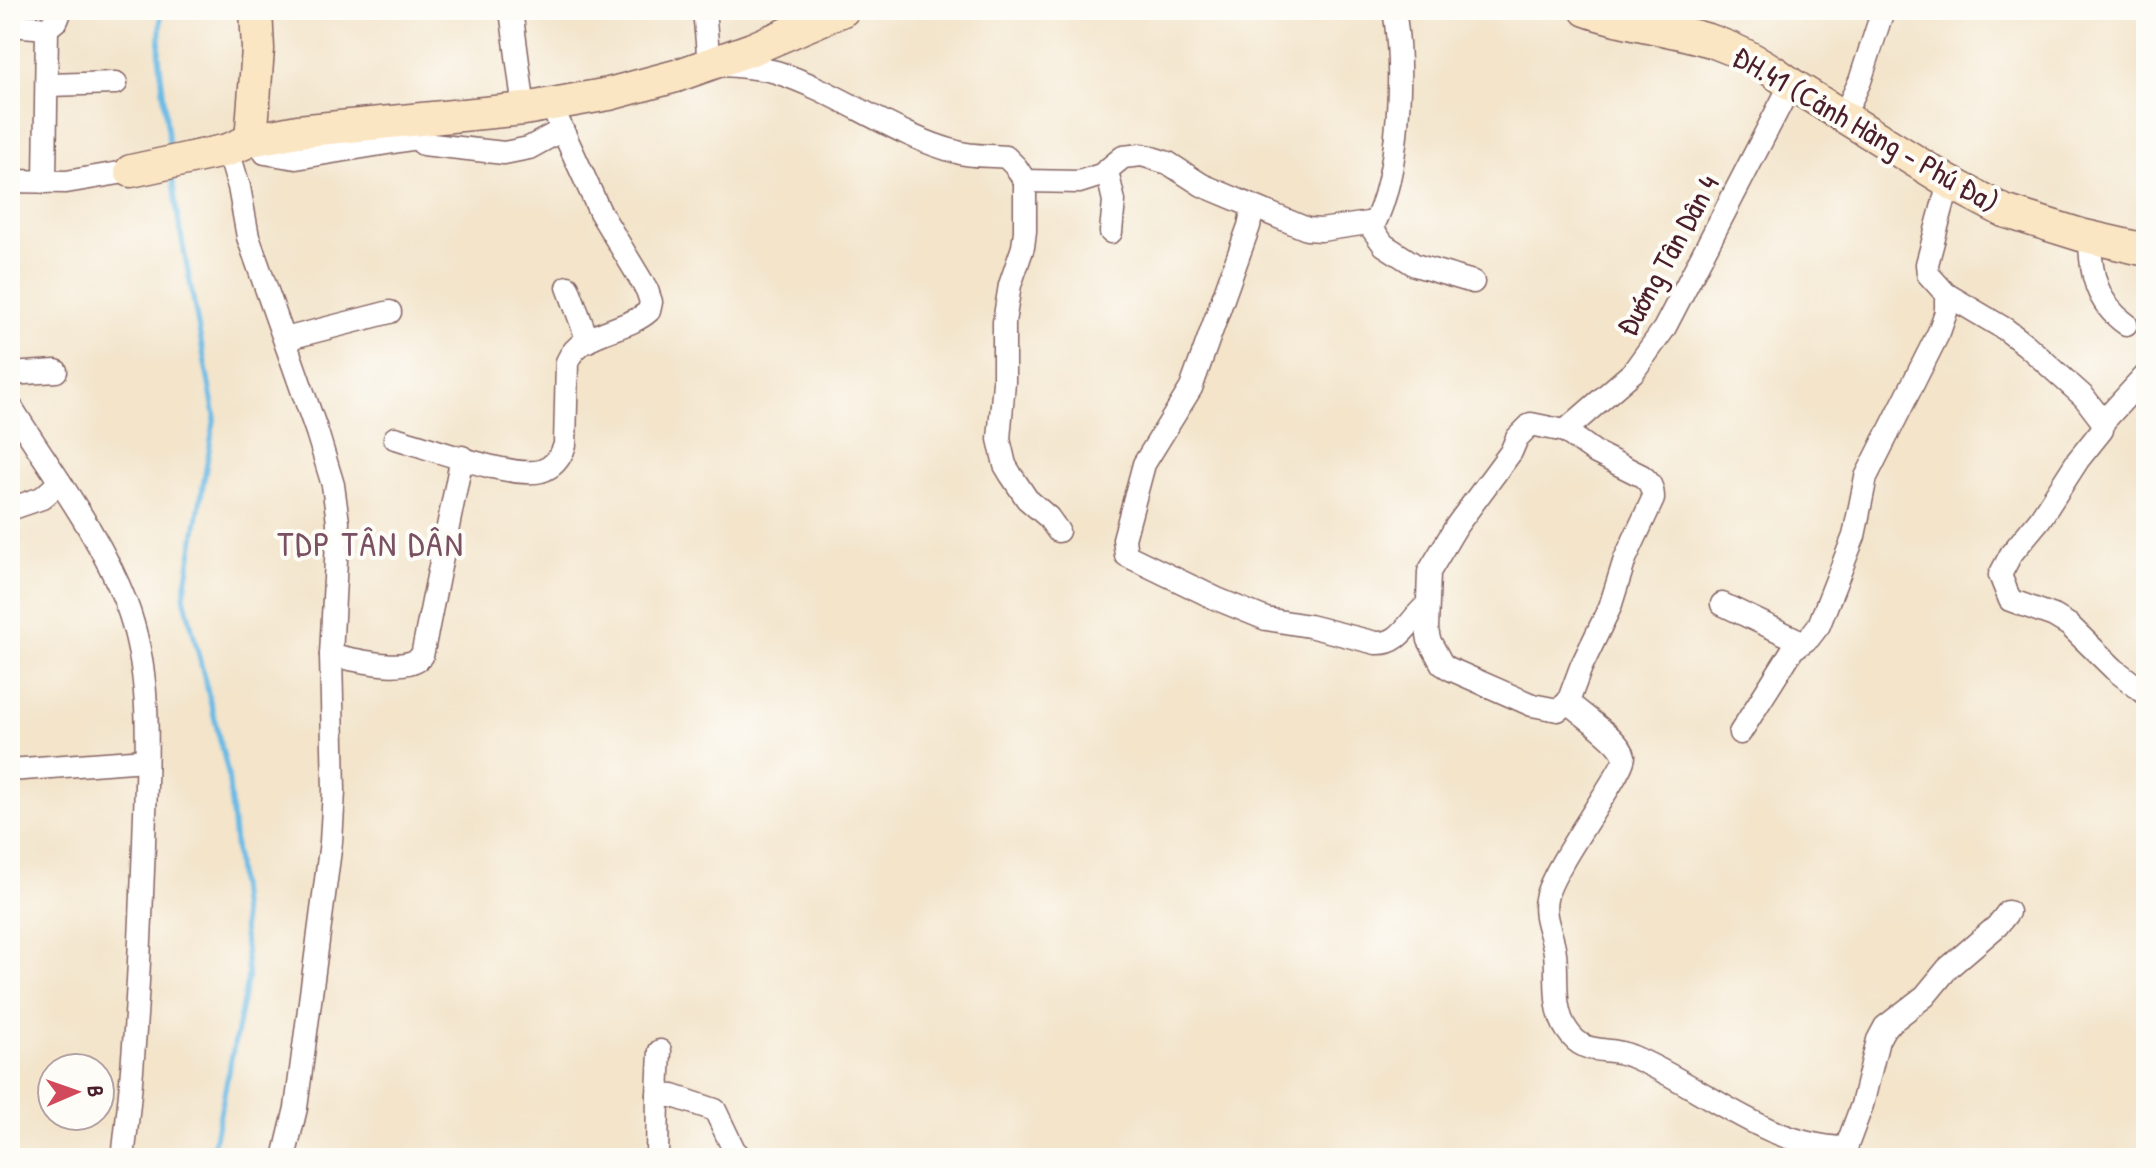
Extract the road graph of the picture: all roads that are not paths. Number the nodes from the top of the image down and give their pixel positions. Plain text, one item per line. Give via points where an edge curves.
1 (256, 10) edge
2 (511, 10) edge
3 (704, 10) edge
4 (1394, 10) edge
5 (1586, 10) edge
6 (1883, 10) edge
7 (839, 11) edge
8 (54, 19) edge
9 (10, 25) edge
10 (709, 64) junction
11 (116, 83) dead end
12 (1791, 84) junction
13 (48, 85) junction
14 (546, 115) junction
15 (1844, 115) junction
16 (415, 129) junction
17 (246, 143) junction
18 (131, 171) joint
19 (1107, 171) junction
20 (1025, 181) junction
21 (45, 182) junction
22 (1949, 182) junction
23 (11, 183) edge
24 (1253, 207) junction
25 (1373, 226) junction
26 (1111, 232) dead end
27 (2090, 237) junction
28 (2146, 250) edge
29 (1473, 282) dead end
30 (568, 287) dead end
31 (1946, 294) junction
32 (390, 312) dead end
33 (2126, 324) dead end
34 (285, 339) junction
35 (588, 341) junction
36 (56, 371) dead end
37 (10, 374) edge
38 (2146, 375) edge
39 (10, 405) edge
40 (2103, 422) junction
41 (1565, 431) junction
42 (395, 438) dead end
43 (462, 457) junction
44 (60, 482) junction
45 (10, 509) edge
46 (1058, 531) dead end
47 (1722, 604) dead end
48 (1427, 605) junction
49 (1802, 642) junction
50 (331, 655) junction
51 (2146, 694) edge
52 (1568, 702) junction
53 (1740, 733) dead end
54 (146, 760) junction
55 (10, 770) edge
56 (2008, 912) dead end
57 (660, 1051) dead end
58 (658, 1095) junction
59 (1846, 1153) edge
60 (123, 1158) edge
61 (284, 1158) edge
62 (657, 1158) edge
63 (742, 1158) edge

1 - 17 street via 258,49
2 - 14 street
3 - 10 street
4 - 25 street via 1400,47 1398,108 1387,190
5 - 12 street, ĐH.41 (Cảnh Hàng - Phú Đa) via 1736,50
6 - 15 street
7 - 10 street
8 - 9 street
8 - 13 street
10 - 14 street
10 - 20 street via 774,72 941,147 1006,157
11 - 13 street
12 - 15 street, ĐH.41 (Cảnh Hàng - Phú Đa)
12 - 41 street, Đướng Tân Dân 4 via 1664,329 1633,372
13 - 21 street
14 - 16 street
14 - 16 street via 529,148 504,153 428,145
14 - 35 street via 651,302 647,314
15 - 22 street, ĐH.41 (Cảnh Hàng - Phú Đa)
16 - 17 street via 298,131
17 - 18 street
17 - 34 street via 239,187 248,237
18 - 21 street
19 - 20 street via 1079,182
19 - 24 street via 1123,157 1142,155
19 - 26 street via 1114,201
20 - 46 street via 1023,247 1004,322 999,439 1011,475
21 - 23 street
22 - 27 street, ĐH.41 (Cảnh Hàng - Phú Đa) via 2004,211
22 - 31 street via 1927,264 1928,274
24 - 25 street via 1307,229
24 - 48 street via 1191,388 1144,464 1124,539 1126,555 1266,619 1376,643 1395,640
25 - 29 street via 1384,245 1415,265
27 - 28 street, ĐH.41 (Cảnh Hàng - Phú Đa)
27 - 33 street via 2094,283
30 - 35 street
31 - 40 street via 2026,345 2084,397
31 - 49 street via 1939,332 1866,477 1854,536 1832,596 1819,625
32 - 34 street
34 - 50 street via 336,500
35 - 43 street via 571,352 567,362 565,445 552,465 543,471 514,472
36 - 37 street
38 - 40 street
39 - 44 street
40 - 51 street via 2000,575 2010,600 2069,625
41 - 48 street via 1531,424 1524,429 1429,572
41 - 52 street via 1642,476 1653,491
42 - 43 street
43 - 50 street via 422,656 395,665
44 - 45 street via 42,498
44 - 54 street via 99,544 126,604 140,650
47 - 49 street
48 - 52 street via 1429,640 1442,664 1532,705 1558,710
49 - 53 street
50 - 61 street via 331,842 296,1108
52 - 59 street via 1615,741 1624,756 1546,899 1566,1030 1587,1049 1629,1055 1777,1134
54 - 55 street
54 - 60 street via 139,993
56 - 59 street via 1925,996 1885,1027
57 - 58 street
58 - 62 street
58 - 63 street via 715,1110

